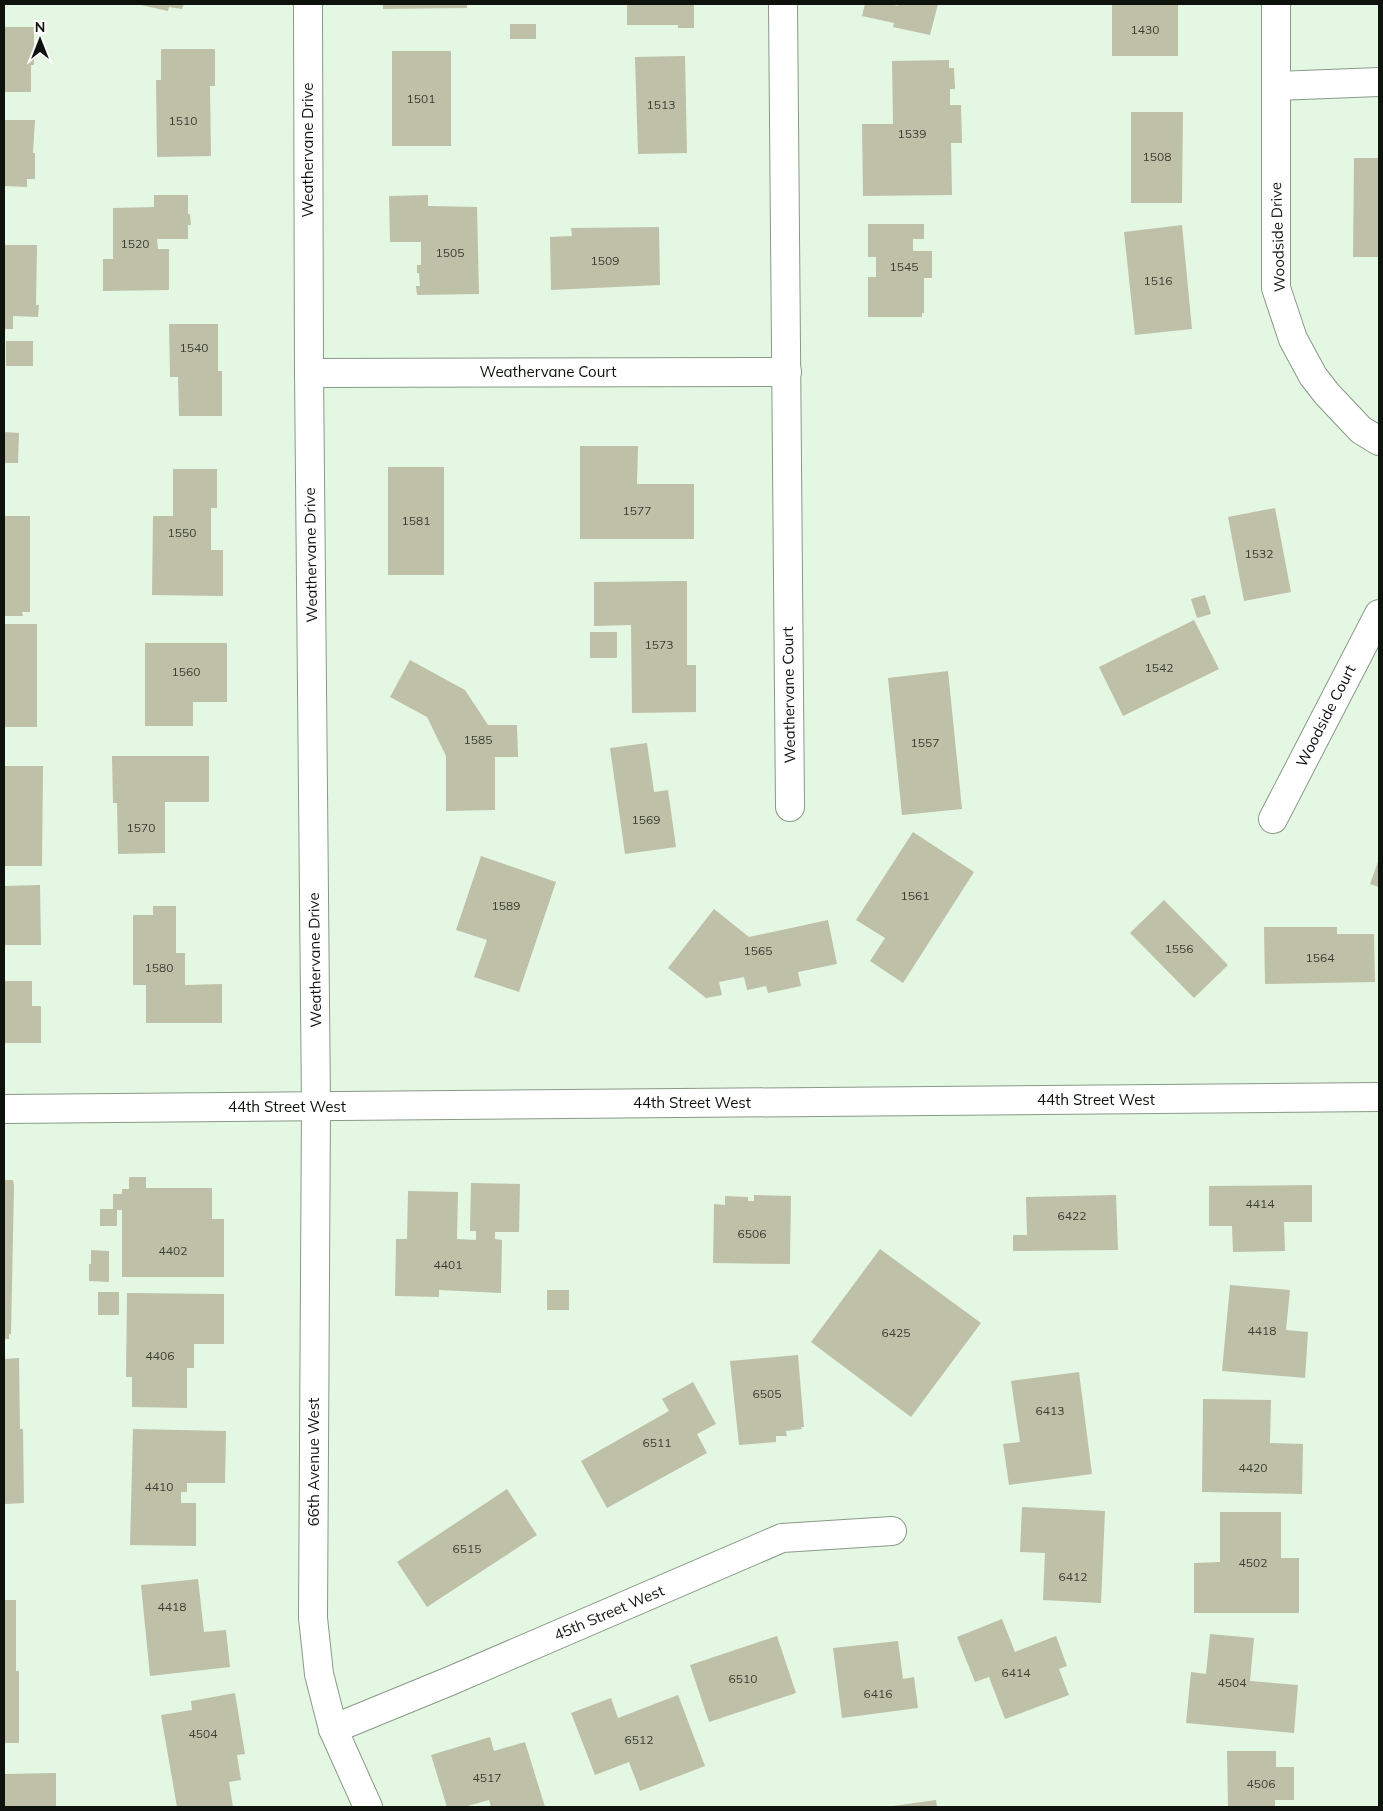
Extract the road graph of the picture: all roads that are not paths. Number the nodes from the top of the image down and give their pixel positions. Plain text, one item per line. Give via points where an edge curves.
1 (308, 4) edge
2 (783, 4) edge
3 (1276, 4) edge
4 (1379, 82) edge
5 (1276, 86) junction
6 (786, 372) junction
7 (309, 373) junction
8 (1379, 441) edge
9 (1379, 614) edge
10 (790, 807) dead end
11 (1274, 819) dead end
12 (1379, 1097) edge
13 (316, 1106) junction
14 (4, 1109) edge
15 (892, 1530) dead end
16 (334, 1729) junction
17 (368, 1807) edge

1 - 7 street, Weathervane Drive
2 - 6 street, Weathervane Court
3 - 5 street, Woodside Drive
4 - 5 street
5 - 8 street, Woodside Drive via 1276,288 1293,339 1313,376 1361,430
6 - 7 street, Weathervane Court
6 - 10 street, Weathervane Court
7 - 13 street, Weathervane Drive
9 - 11 street, Woodside Court
12 - 13 street, 44th Street West
13 - 14 street, 44th Street West
13 - 16 street, 66th Avenue West via 313,1618 319,1674
15 - 16 street, 45th Street West via 782,1538
16 - 17 street, 66th Avenue West

